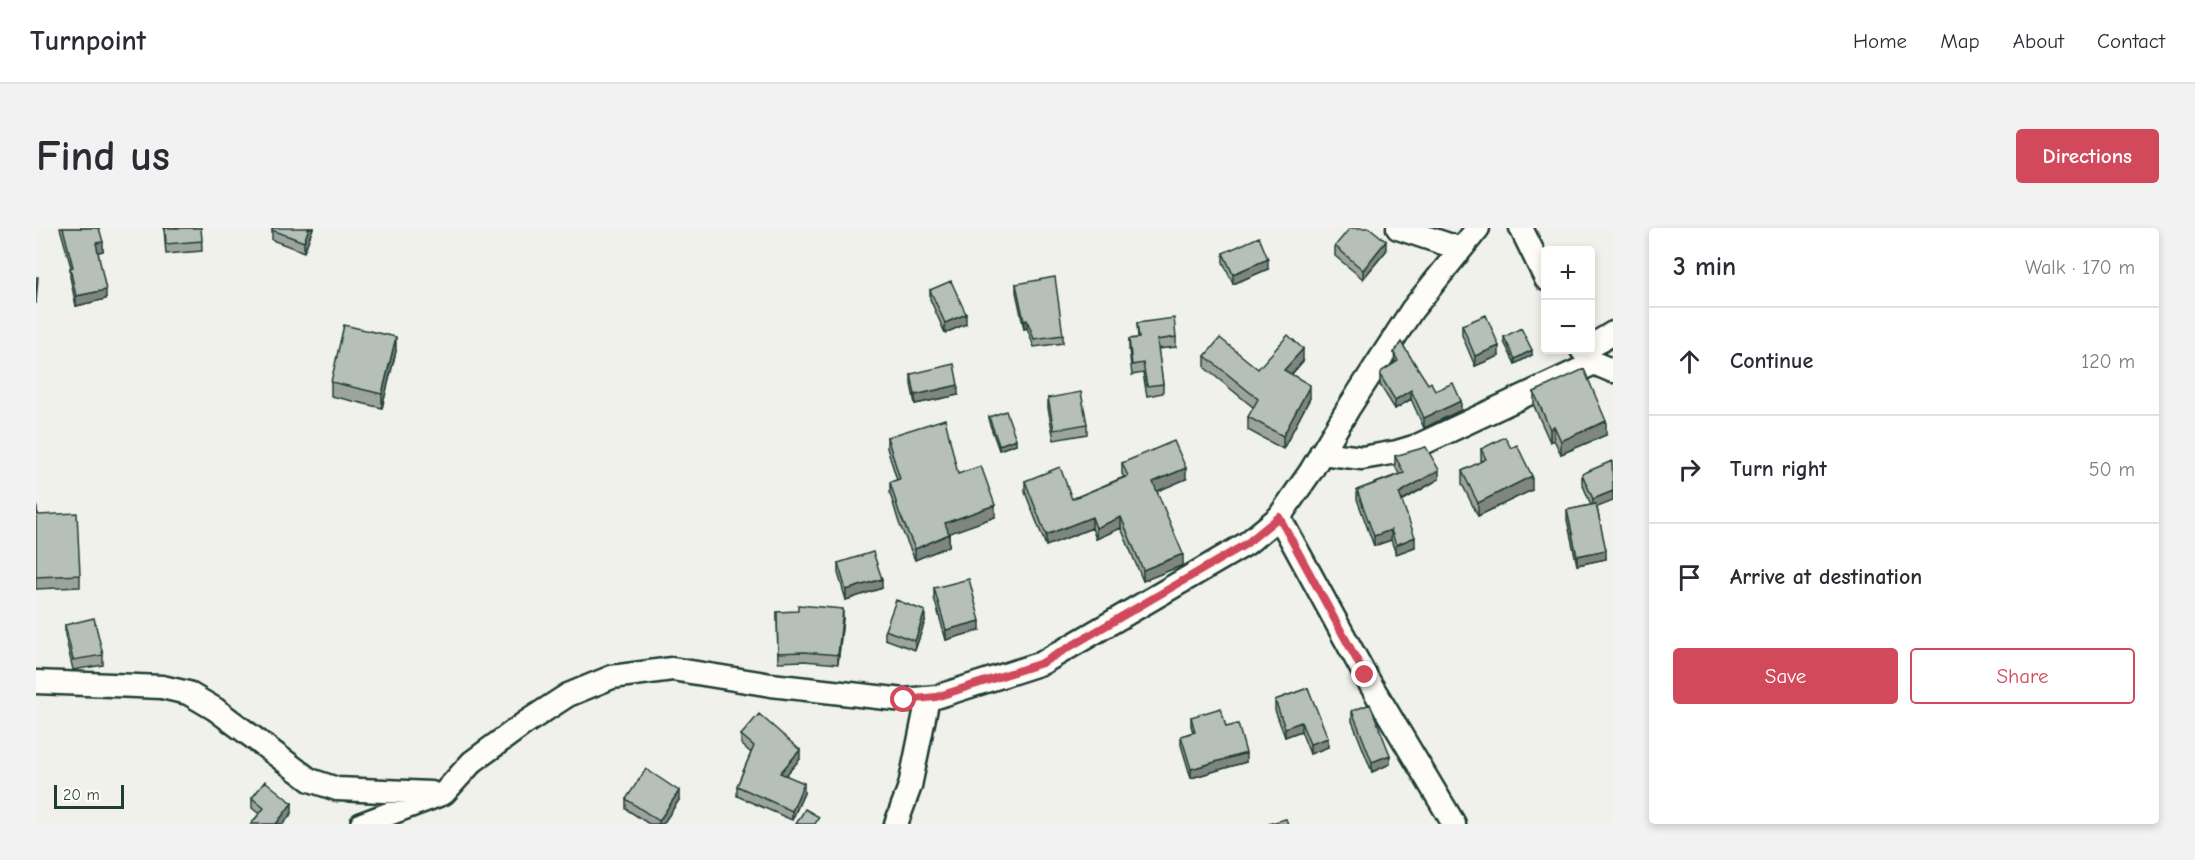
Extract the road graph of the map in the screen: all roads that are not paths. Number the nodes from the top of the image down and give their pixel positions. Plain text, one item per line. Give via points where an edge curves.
1 (1398, 228) edge
2 (1478, 228) edge
3 (1521, 228) edge
4 (1461, 249) junction
5 (1541, 270) edge
6 (1613, 333) edge
7 (1592, 355) edge
8 (1321, 453) junction
9 (1279, 517) junction
10 (36, 682) edge
11 (928, 698) junction
12 (444, 793) junction
13 (362, 824) edge
14 (896, 824) edge
15 (1454, 824) edge

1 - 4 street
2 - 4 street
3 - 5 street
4 - 8 street via 1412,310
6 - 7 street
7 - 8 street via 1417,446 1362,458
8 - 9 street
9 - 11 street via 1246,544 1042,663
9 - 15 street via 1365,675
10 - 12 street via 162,687 188,693 310,780 337,789
11 - 12 street via 904,700 771,685 672,669 612,677 568,695 525,723 472,762
11 - 14 street via 910,786
12 - 13 street

